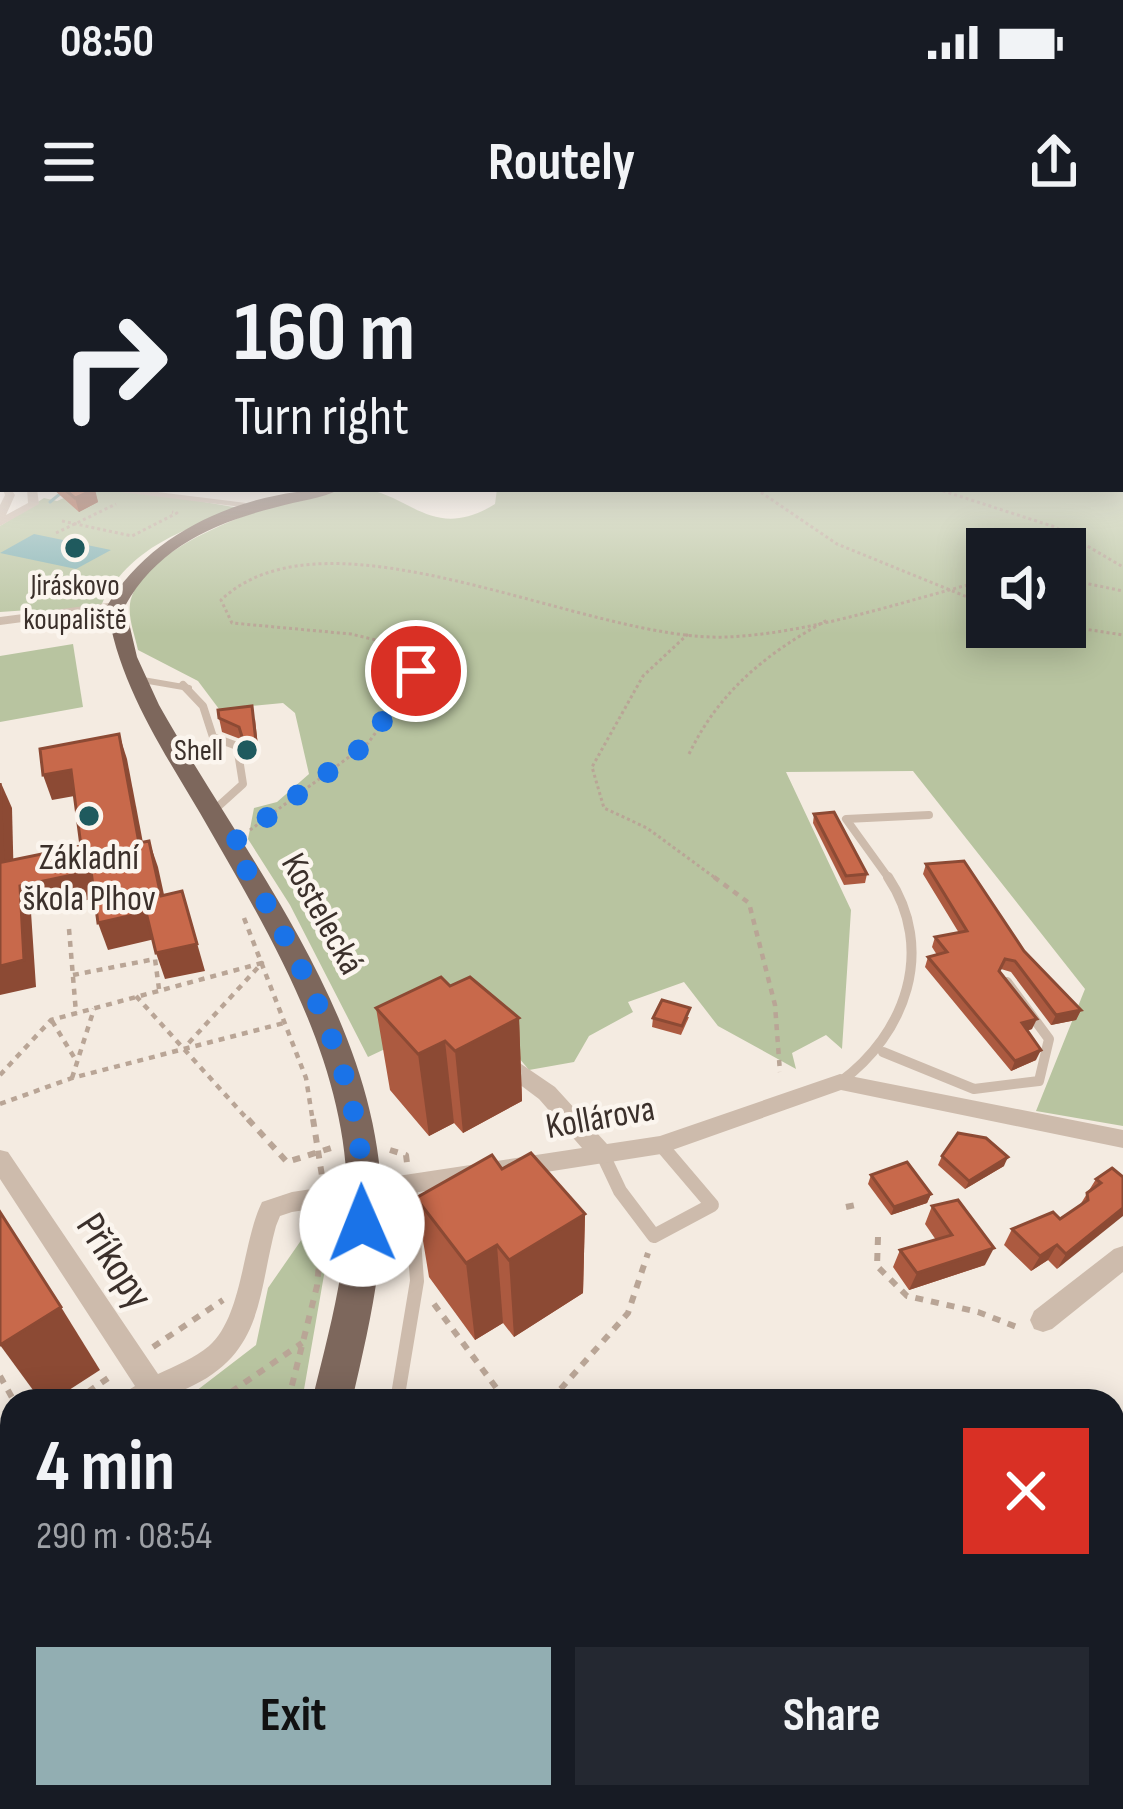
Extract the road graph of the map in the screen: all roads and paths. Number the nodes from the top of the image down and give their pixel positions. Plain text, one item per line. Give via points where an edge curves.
1 (7, 492) edge
2 (32, 492) edge
3 (134, 492) edge
4 (321, 492) edge
5 (760, 492) edge
6 (947, 492) edge
7 (107, 496) dead end
8 (294, 499) junction
9 (157, 510) dead end
10 (0, 520) edge
11 (62, 521) dead end
12 (75, 524) junction
13 (56, 533) dead end
14 (1123, 567) edge
15 (1086, 583) edge
16 (966, 585) edge
17 (942, 590) junction
18 (1123, 591) edge
19 (966, 598) edge
20 (116, 607) junction
21 (840, 613) junction
22 (0, 621) edge
23 (1086, 629) edge
24 (688, 634) junction
25 (1123, 635) edge
26 (134, 679) junction
27 (689, 754) dead end
28 (212, 812) junction
29 (929, 815) dead end
30 (231, 844) junction
31 (243, 916) dead end
32 (69, 928) dead end
33 (262, 963) junction
34 (73, 975) junction
35 (1004, 978) edge
36 (159, 988) junction
37 (136, 996) junction
38 (94, 1008) junction
39 (76, 1013) junction
40 (52, 1020) junction
41 (288, 1022) junction
42 (473, 1044) edge
43 (185, 1048) junction
44 (883, 1052) junction
45 (76, 1062) junction
46 (780, 1072) dead end
47 (0, 1075) edge
48 (72, 1078) junction
49 (840, 1082) junction
50 (0, 1104) edge
51 (1123, 1139) edge
52 (358, 1144) junction
53 (661, 1145) junction
54 (318, 1151) junction
55 (603, 1155) junction
56 (0, 1159) edge
57 (322, 1180) dead end
58 (409, 1180) junction
59 (364, 1187) junction
60 (860, 1204) dead end
61 (846, 1208) dead end
62 (324, 1214) dead end
63 (654, 1237) junction
64 (878, 1237) dead end
65 (1123, 1257) edge
66 (416, 1281) junction
67 (248, 1283) junction
68 (1037, 1326) joint
69 (302, 1342) junction
70 (132, 1362) junction
71 (93, 1389) edge
72 (143, 1389) edge
73 (156, 1389) edge
74 (235, 1389) edge
75 (291, 1389) edge
76 (334, 1389) edge
77 (400, 1389) edge
78 (497, 1389) edge
79 (561, 1389) edge

1 - 10 street
2 - 10 street via 34,504
3 - 8 lane via 236,508 274,496
4 - 8 main road
5 - 17 path via 797,523
6 - 14 path via 1055,526
7 - 12 path via 120,502
8 - 20 main road via 178,537 134,577
9 - 12 path via 177,513 132,536
11 - 12 path
12 - 13 path
15 - 18 path
16 - 17 path
17 - 19 path
17 - 21 path
20 - 22 street
20 - 26 main road, Kostelecká
21 - 24 path via 778,632
21 - 27 path via 741,672 705,716
23 - 25 path
24 - 30 path via 635,630 350,560 239,583 221,600 232,623 351,634 434,654 368,743
24 - 46 path via 643,676 592,766 604,808 647,828 749,903 775,1005
26 - 28 main road, Kostelecká
26 - 28 lane via 180,681 196,692 213,737 237,746 243,784
28 - 30 main road, Kostelecká
29 - 44 lane via 846,819 901,897 917,947
30 - 52 main road, Kostelecká via 321,1006
31 - 33 path
32 - 34 path
33 - 36 path
33 - 41 path
33 - 43 path
34 - 36 path via 155,958
34 - 39 path
35 - 44 lane via 1052,1034 1053,1060 1040,1082 974,1089
36 - 37 path
37 - 38 path
37 - 43 path
38 - 39 path
38 - 45 path
39 - 40 path
40 - 45 path
40 - 47 path
41 - 43 path
41 - 54 path
42 - 55 street via 547,1093
43 - 48 path
43 - 54 path via 287,1162
44 - 49 lane, Kollárova
45 - 48 path
48 - 50 path
49 - 51 street
49 - 53 street, Kollárova
52 - 54 path
52 - 58 path via 386,1141 406,1155
52 - 59 main road, Kostelecká
53 - 55 street, Kollárova
53 - 63 lane via 712,1205
54 - 57 path
55 - 58 street, Kollárova
55 - 63 lane
56 - 70 street, Příkopy
58 - 59 street, Kollárova
58 - 66 lane
59 - 67 street, Kollárova via 271,1209
59 - 76 main road, Kostelecká
60 - 61 path
62 - 69 path
63 - 79 path via 628,1313
64 - 68 path via 877,1266 896,1290
65 - 68 street
66 - 77 lane
66 - 78 path
67 - 70 path
67 - 73 street via 241,1327 225,1350
69 - 74 path
69 - 75 path
70 - 71 path
70 - 72 street, Příkopy

